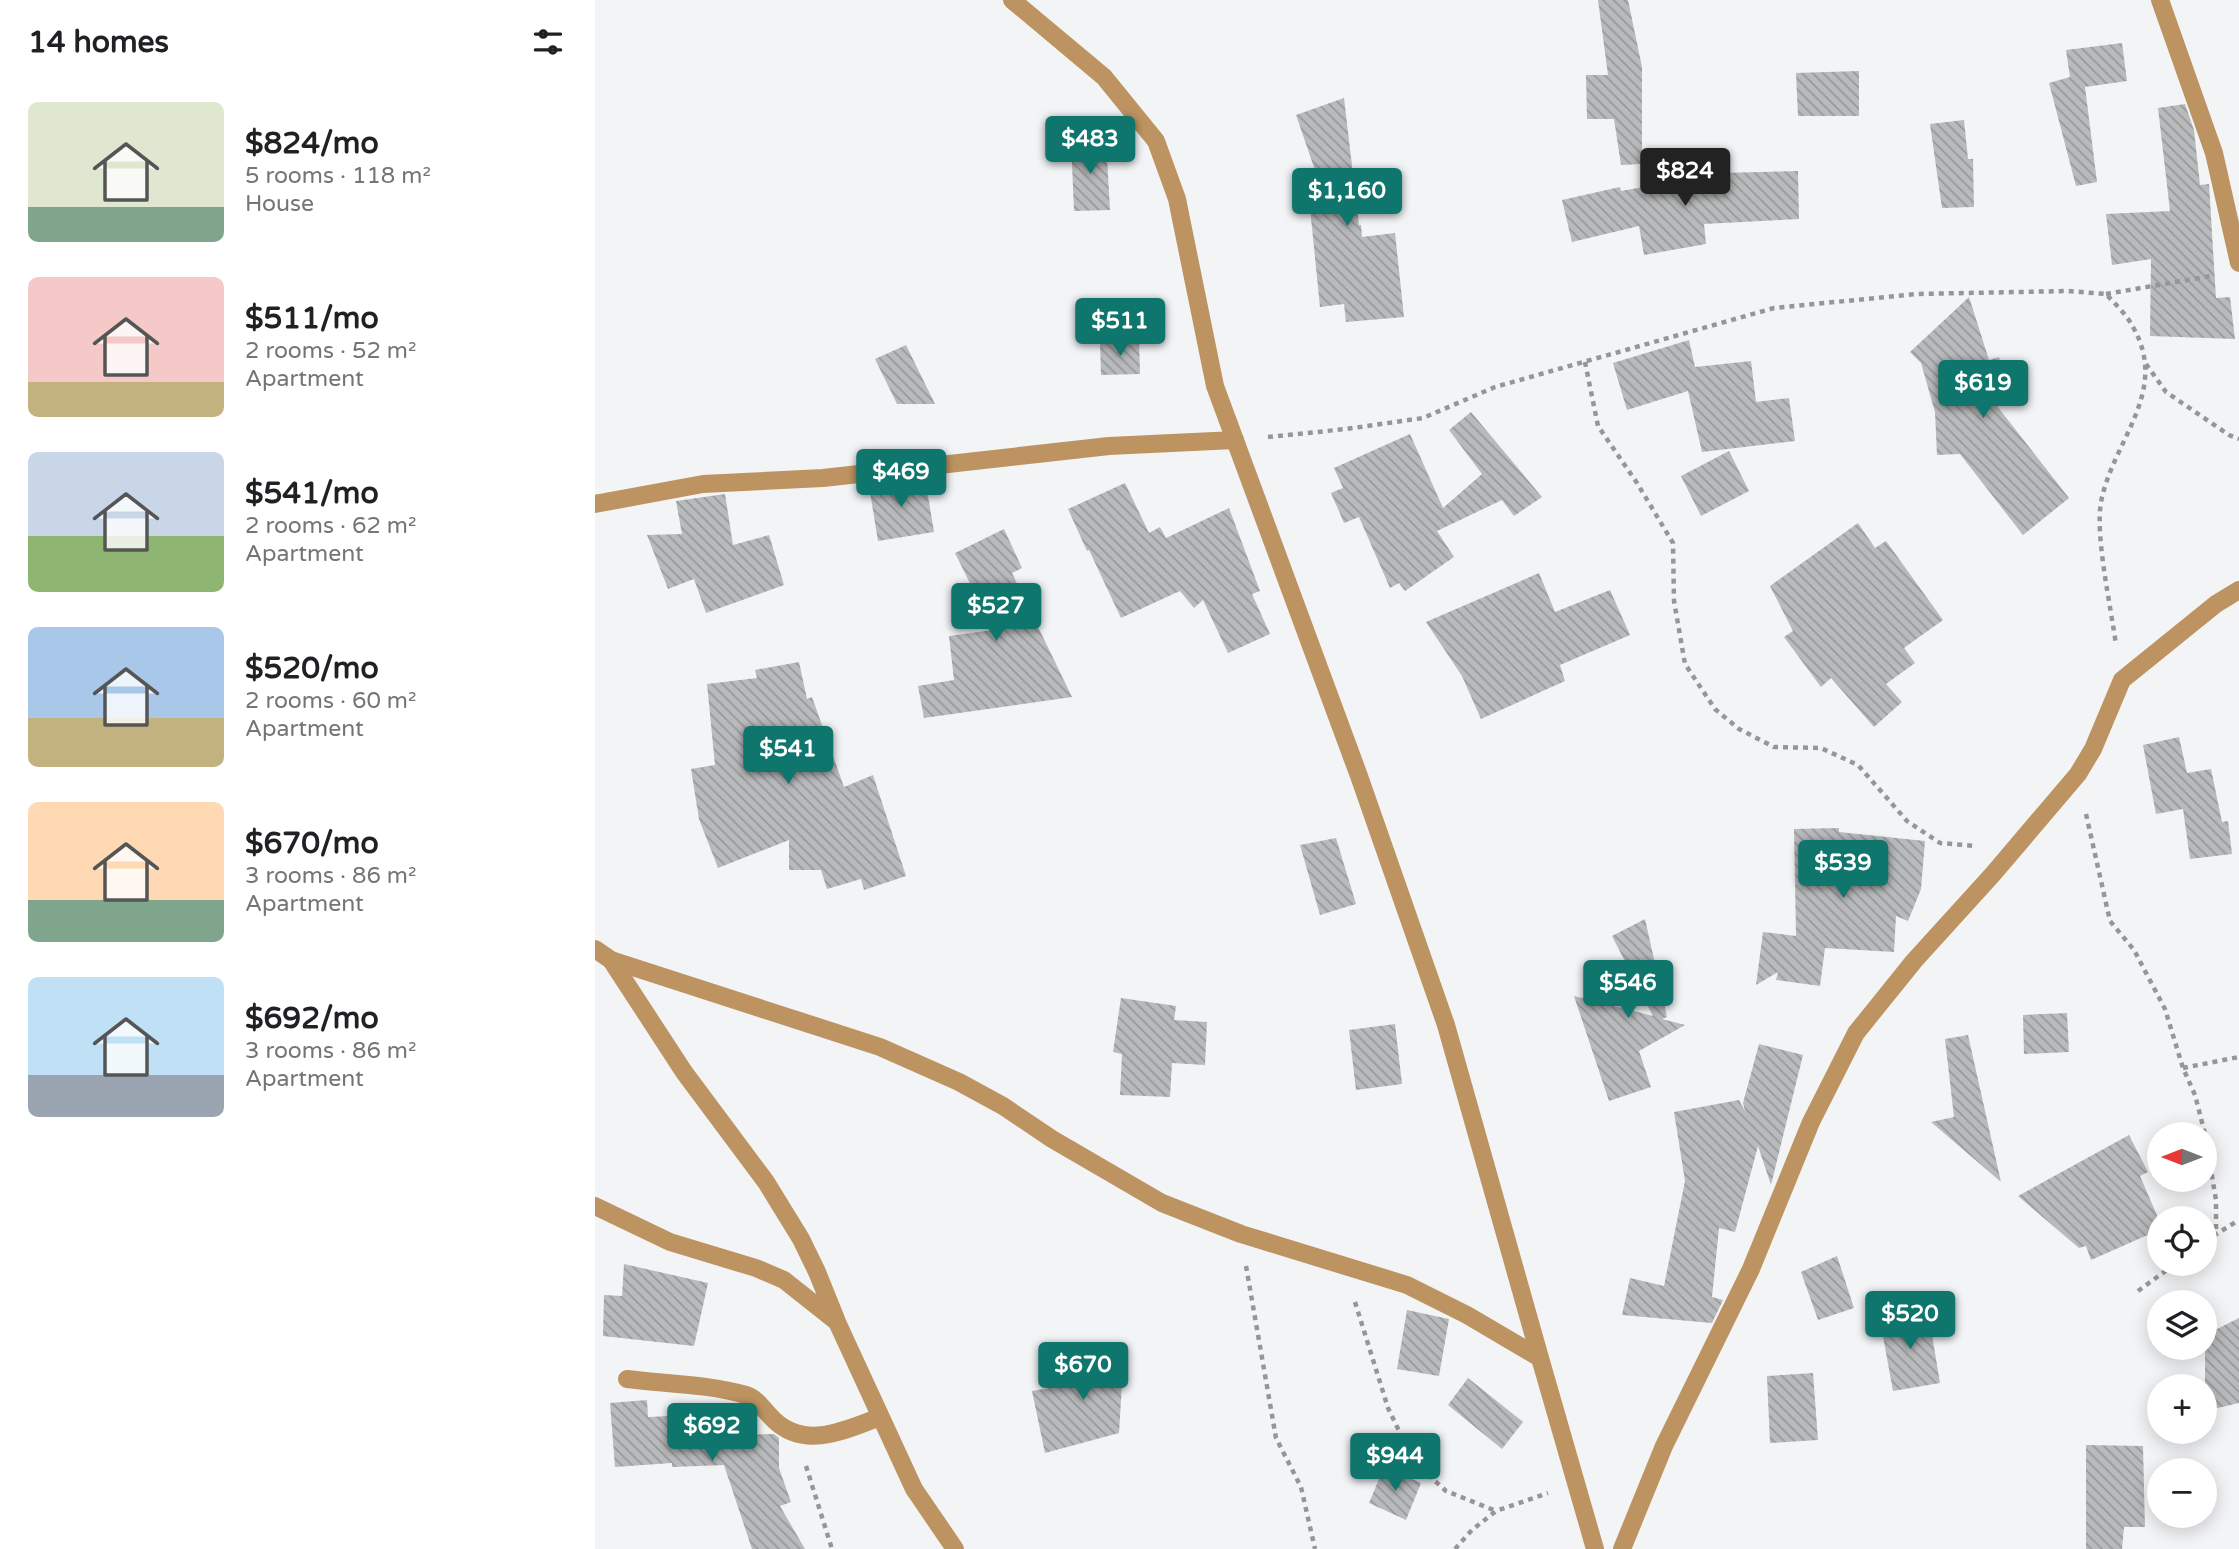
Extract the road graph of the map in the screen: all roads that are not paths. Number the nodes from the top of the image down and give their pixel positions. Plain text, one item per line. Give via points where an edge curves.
1 (1012, 0) edge
2 (2160, 0) edge
3 (2239, 263) edge
4 (1235, 440) junction
5 (595, 504) edge
6 (2239, 590) edge
7 (595, 949) edge
8 (611, 960) junction
9 (595, 1206) edge
10 (837, 1322) junction
11 (1540, 1358) junction
12 (627, 1379) dead end
13 (880, 1417) junction
14 (955, 1549) edge
15 (1595, 1549) edge
16 (1622, 1549) edge

1 - 4 street via 1104,77 1156,141 1177,199 1215,386
2 - 3 street via 2214,153
4 - 5 street via 1109,446 823,478 703,484
4 - 11 street via 1446,1025
6 - 16 street via 2122,680 2078,774 1856,1033 1811,1122 1751,1269 1669,1435
7 - 8 street
8 - 10 street via 684,1072 766,1182 806,1250
8 - 11 street via 891,1052 1003,1106 1161,1203 1241,1234 1408,1285
9 - 10 street via 670,1242 784,1280
10 - 13 street
11 - 15 street
12 - 13 street via 751,1396 776,1423 796,1435 836,1434
13 - 14 street via 914,1489

